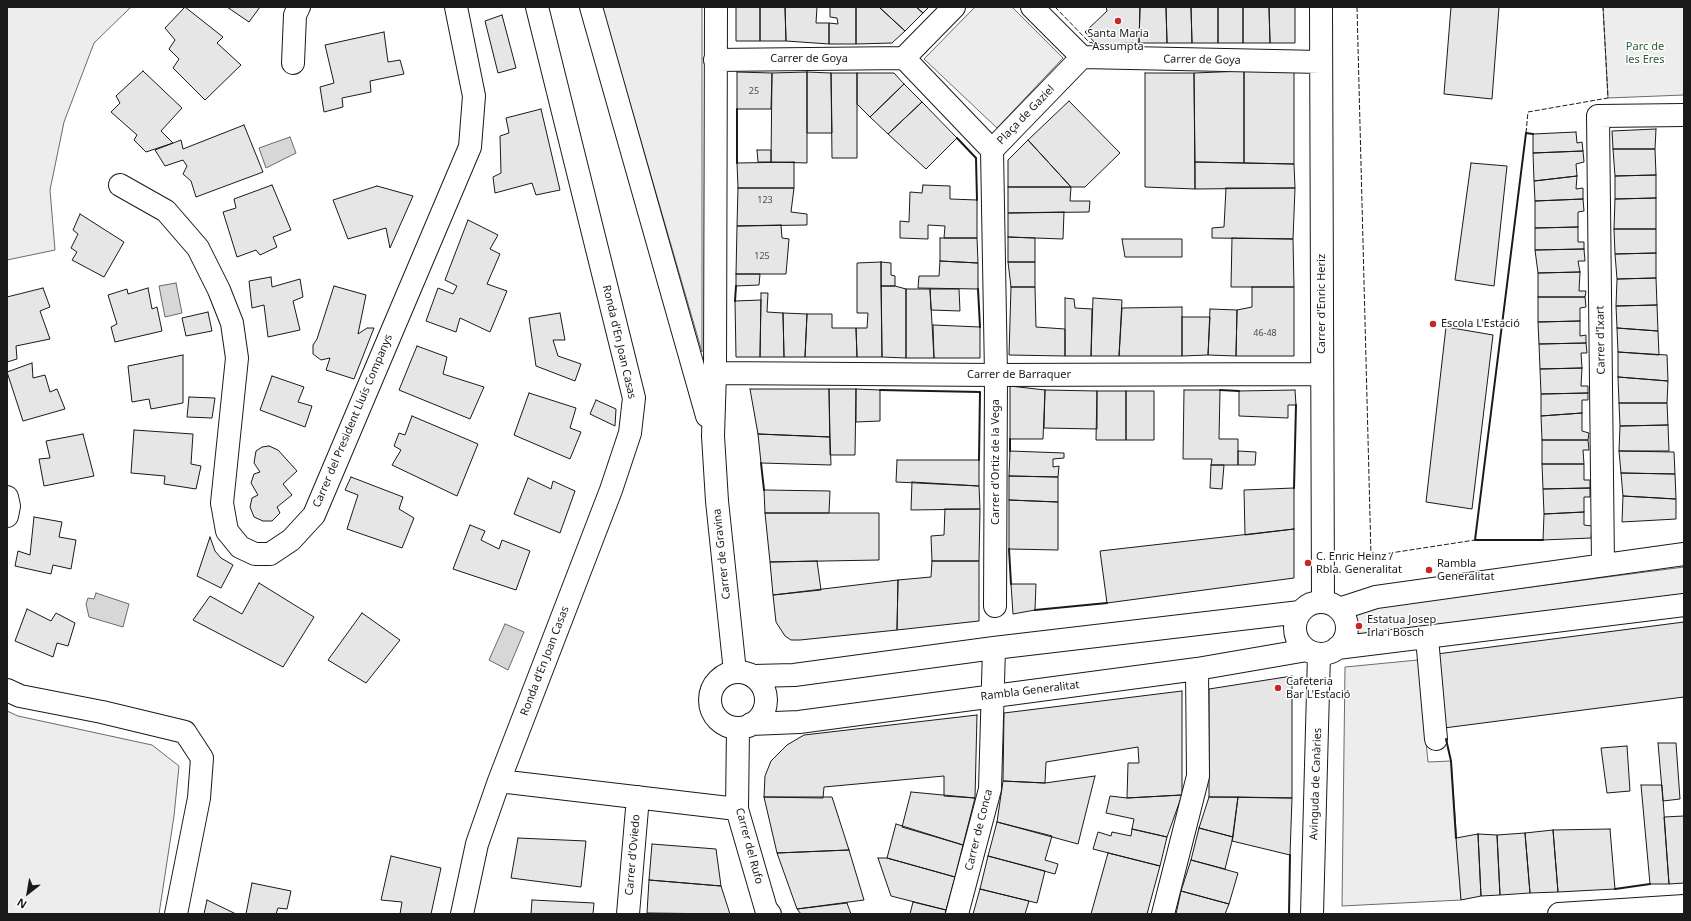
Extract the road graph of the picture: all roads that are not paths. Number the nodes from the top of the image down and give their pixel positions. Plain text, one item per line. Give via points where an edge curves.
1 (299, 7) edge
2 (456, 7) edge
3 (538, 7) edge
4 (591, 7) edge
5 (716, 7) edge
6 (954, 7) edge
7 (1032, 7) edge
8 (1321, 7) edge
9 (1082, 57) junction
10 (904, 58) junction
11 (715, 60) junction
12 (1321, 62) junction
13 (293, 63) dead end
14 (1684, 115) edge
15 (992, 150) junction
16 (120, 185) dead end
17 (715, 373) junction
18 (1322, 374) junction
19 (996, 375) junction
20 (713, 436) junction
21 (7, 497) edge
22 (7, 516) edge
23 (1684, 554) edge
24 (1604, 564) junction
25 (1331, 605) junction
26 (1684, 605) edge
27 (994, 606) dead end
28 (1300, 612) junction
29 (1427, 638) junction
30 (994, 648) junction
31 (1321, 651) junction
32 (1197, 670) junction
33 (744, 674) junction
34 (7, 690) edge
35 (993, 695) junction
36 (745, 726) junction
37 (1436, 739) dead end
38 (499, 781) junction
39 (638, 797) junction
40 (737, 808) junction
41 (1684, 906) edge
42 (176, 914) edge
43 (462, 914) edge
44 (628, 914) edge
45 (770, 914) edge
46 (957, 914) edge
47 (1163, 914) edge
48 (1312, 914) edge
49 (1560, 914) edge

1 - 13 street via 295,15
2 - 16 street, Carrer del President Lluís Companys via 474,96 470,147 314,515 291,540 270,554 255,554 240,547 226,531 222,503 237,358 232,323 219,290 198,248 166,211
3 - 38 street, Ronda d'En Joan Casas via 634,398 630,433 611,490
4 - 20 street
5 - 11 street
6 - 10 street
7 - 9 street
8 - 12 street, Carrer d'Enric Heriz
9 - 12 street, Carrer de Goya
9 - 15 street, Plaça de Gaziel
10 - 11 street, Carrer de Goya
10 - 15 street, Plaça de Gaziel
11 - 17 street
12 - 18 street, Carrer d'Enric Heriz
14 - 24 street, Carrer d'Ixart via 1598,116
15 - 19 street, Carrer d'Ortiz de la Vega
17 - 19 street, Carrer de Barraquer
17 - 20 street
18 - 19 street, Carrer de Barraquer
18 - 25 street, Carrer d'Enric Heriz
19 - 27 street, Carrer d'Ortiz de la Vega
20 - 33 street, Carrer de Gravina via 716,501
21 - 22 street via 10,506
23 - 24 street
24 - 25 street
25 - 28 street via 1310,604
25 - 31 street via 1343,615 1347,629 1342,643
26 - 29 street, Rambla Generalitat
28 - 30 street
28 - 31 street via 1295,622 1295,633 1299,643
29 - 31 street, Rambla Generalitat
29 - 37 street
30 - 33 street via 794,675
30 - 35 street, Carrer de Conca
31 - 32 street, Rambla Generalitat
31 - 48 street, Avinguda de Canàries
32 - 35 street, Rambla Generalitat
32 - 47 street via 1198,776
33 - 36 street via 763,686 766,701 762,714
33 - 36 street via 726,674 718,680 712,687 710,701 720,722 729,726
34 - 42 street via 20,696 185,732 202,758 198,798
35 - 36 street, Rambla Generalitat via 799,722
35 - 46 street, Carrer de Conca via 990,789
36 - 40 street, Carrer del Rufo
38 - 39 street
38 - 43 street, Ronda d'En Joan Casas via 478,844
39 - 40 street
39 - 44 street, Carrer d'Oviedo
40 - 45 street, Carrer del Rufo via 766,909
41 - 49 street

